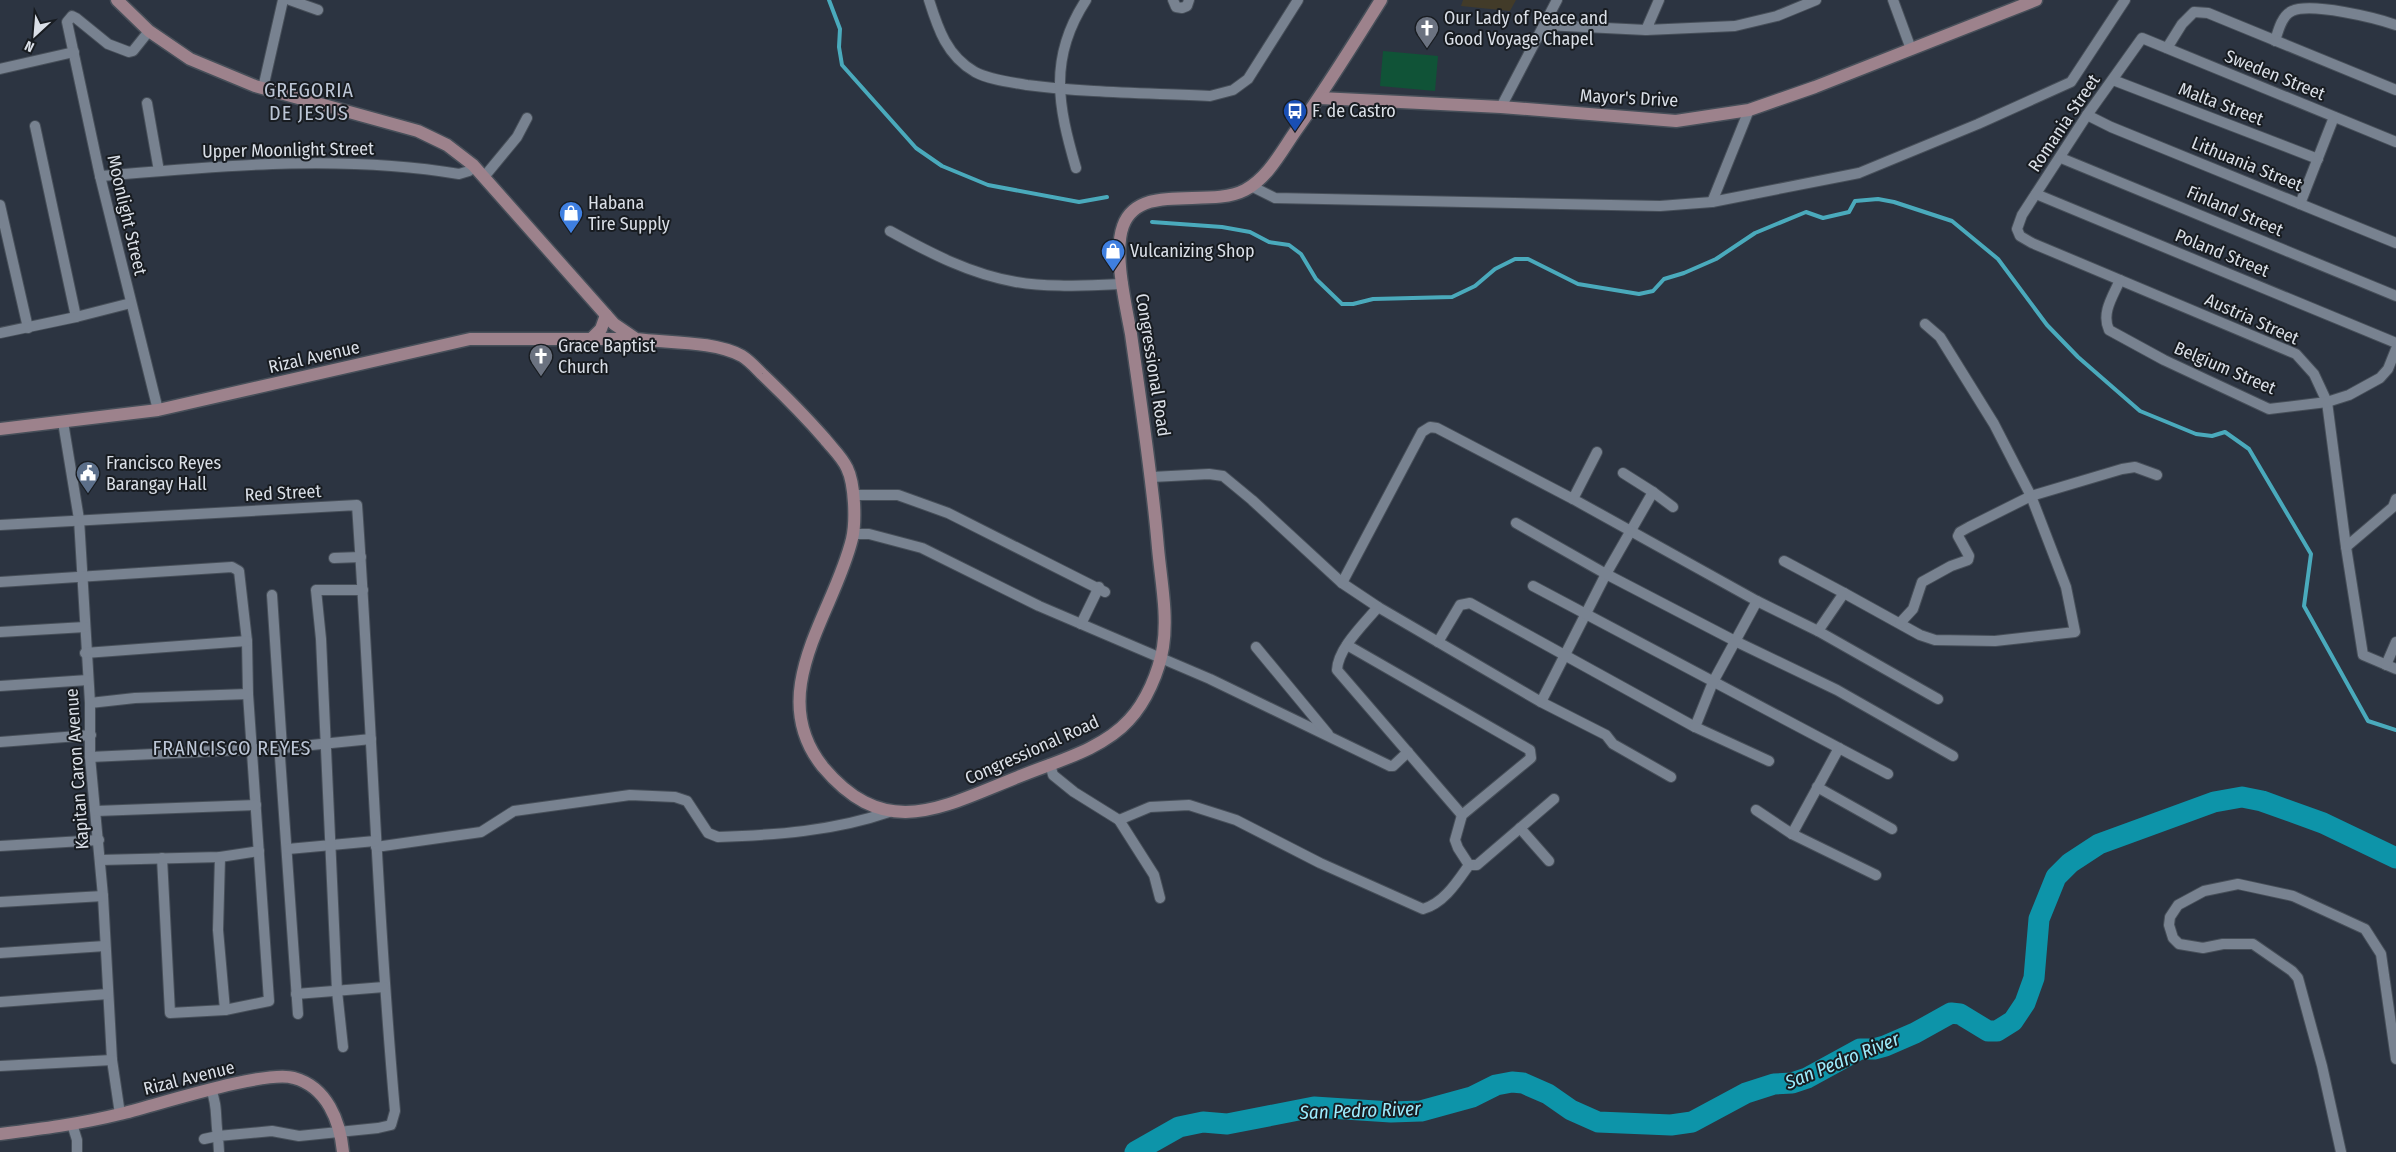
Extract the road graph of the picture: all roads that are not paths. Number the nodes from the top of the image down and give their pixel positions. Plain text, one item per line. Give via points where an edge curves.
1 (117, 0) edge
2 (283, 0) edge
3 (290, 0) edge
4 (929, 0) edge
5 (1086, 0) edge
6 (1173, 0) edge
7 (1189, 0) edge
8 (1298, 0) edge
9 (1381, 0) edge
10 (1558, 0) edge
11 (1659, 0) edge
12 (1816, 0) edge
13 (1893, 0) edge
14 (2036, 0) edge
15 (2125, 0) edge
16 (318, 10) dead end
17 (1545, 25) junction
18 (2396, 26) edge
19 (1646, 30) junction
20 (149, 31) junction
21 (2142, 38) joint
22 (2274, 41) junction
23 (2167, 48) junction
24 (1911, 49) junction
25 (74, 52) junction
26 (0, 68) edge
27 (2113, 80) junction
28 (263, 88) junction
29 (1060, 89) junction
30 (2396, 90) edge
31 (1320, 98) junction
32 (147, 103) dead end
33 (1501, 107) junction
34 (1749, 110) junction
35 (2087, 115) junction
36 (2334, 117) junction
37 (526, 118) dead end
38 (35, 126) dead end
39 (2396, 142) edge
40 (2061, 158) junction
41 (2318, 159) junction
42 (473, 165) junction
43 (1076, 168) dead end
44 (159, 171) junction
45 (100, 176) junction
46 (484, 177) junction
47 (1252, 186) junction
48 (2036, 194) junction
49 (1712, 202) junction
50 (0, 204) edge
51 (2300, 204) junction
52 (2017, 229) joint
53 (890, 230) dead end
54 (2396, 243) edge
55 (2120, 280) junction
56 (1123, 284) junction
57 (2396, 296) edge
58 (131, 303) junction
59 (606, 315) junction
60 (76, 317) junction
61 (1925, 324) dead end
62 (28, 328) junction
63 (0, 333) edge
64 (636, 339) junction
65 (590, 340) junction
66 (2396, 343) edge
67 (2396, 349) edge
68 (2327, 402) junction
69 (158, 410) junction
70 (63, 422) junction
71 (0, 429) edge
72 (1597, 452) dead end
73 (1622, 473) dead end
74 (2157, 474) dead end
75 (1152, 477) junction
76 (1653, 492) junction
77 (853, 495) junction
78 (2031, 496) junction
79 (1573, 499) junction
80 (2396, 499) edge
81 (1674, 507) dead end
82 (79, 519) junction
83 (1516, 523) dead end
84 (0, 524) edge
85 (1631, 530) junction
86 (853, 534) junction
87 (2346, 547) junction
88 (361, 557) junction
89 (334, 558) dead end
90 (1784, 560) dead end
91 (1606, 574) junction
92 (82, 578) junction
93 (0, 582) edge
94 (1342, 583) junction
95 (1533, 586) dead end
96 (363, 590) junction
97 (1844, 593) junction
98 (272, 595) dead end
99 (1757, 601) junction
100 (1378, 607) junction
101 (1586, 615) junction
102 (1900, 623) junction
103 (1081, 624) junction
104 (85, 627) junction
105 (1818, 631) junction
106 (0, 632) edge
107 (247, 641) junction
108 (1438, 642) junction
109 (1735, 642) junction
110 (2396, 642) edge
111 (1348, 645) junction
112 (1256, 647) dead end
113 (85, 653) junction
114 (1564, 655) junction
115 (1161, 658) junction
116 (2391, 667) edge
117 (88, 680) junction
118 (1713, 682) junction
119 (0, 686) edge
120 (248, 694) junction
121 (1938, 699) dead end
122 (1540, 702) junction
123 (90, 703) junction
124 (1695, 727) junction
125 (91, 735) junction
126 (1331, 737) junction
127 (371, 740) junction
128 (0, 742) edge
129 (324, 745) junction
130 (282, 748) junction
131 (1839, 748) junction
132 (252, 750) junction
133 (1408, 752) junction
134 (1953, 756) dead end
135 (90, 757) junction
136 (1769, 761) dead end
137 (1050, 764) junction
138 (1888, 774) dead end
139 (1671, 777) dead end
140 (1817, 787) junction
141 (1554, 799) dead end
142 (256, 805) junction
143 (96, 810) junction
144 (1756, 810) dead end
145 (889, 812) junction
146 (1462, 815) junction
147 (1119, 820) junction
148 (1520, 828) junction
149 (1892, 829) dead end
150 (1792, 834) junction
151 (99, 840) junction
152 (375, 844) junction
153 (330, 845) junction
154 (0, 846) edge
155 (288, 849) junction
156 (259, 851) junction
157 (220, 857) junction
158 (162, 858) junction
159 (100, 860) junction
160 (1549, 861) dead end
161 (1469, 865) junction
162 (1876, 875) dead end
163 (104, 896) junction
164 (1160, 898) dead end
165 (0, 902) edge
166 (105, 946) junction
167 (0, 952) edge
168 (384, 987) junction
169 (337, 991) junction
170 (108, 994) junction
171 (296, 994) junction
172 (0, 1002) edge
173 (225, 1010) junction
174 (298, 1014) dead end
175 (343, 1047) dead end
176 (2396, 1059) edge
177 (112, 1060) junction
178 (0, 1066) edge
179 (211, 1090) junction
180 (120, 1114) junction
181 (72, 1124) junction
182 (340, 1130) junction
183 (0, 1134) edge
184 (218, 1136) junction
185 (204, 1138) dead end
186 (77, 1152) edge
187 (219, 1152) edge
188 (342, 1152) edge
189 (2341, 1152) edge

1 - 20 main road, Congressional Road
2 - 28 street
3 - 16 street
4 - 29 street via 944,42 976,72 1008,82
5 - 29 street via 1073,20 1062,52
6 - 7 street via 1176,7 1182,8
8 - 29 street via 1248,79 1233,90 1210,96
9 - 31 main road, Congressional Road
10 - 17 street
11 - 19 street
12 - 19 street via 1777,16 1735,26
13 - 24 street
14 - 24 main road, Mayor's Drive
15 - 49 street via 2071,82 1859,173
17 - 19 street
17 - 33 street
18 - 22 street via 2379,19 2304,8 2290,11
20 - 25 street, Moonlight Street via 129,52 108,44 72,16 67,27
20 - 28 main road, Congressional Road via 190,59
21 - 23 street, Sweden Street
21 - 27 street, Romania Street
22 - 23 street via 2208,13 2194,12
22 - 30 street
23 - 36 street, Sweden Street
24 - 34 main road, Mayor's Drive
25 - 26 street
25 - 45 street, Moonlight Street
27 - 35 street, Romania Street
27 - 41 street, Malta Street
28 - 42 main road, Congressional Road via 418,131 447,145
29 - 43 street via 1062,120
31 - 33 main road, Mayor's Drive
31 - 47 main road, Congressional Road via 1282,153
32 - 44 street
33 - 34 main road, Mayor's Drive via 1676,121
34 - 49 street
35 - 40 street, Romania Street
35 - 51 street, Lithuania Street
36 - 39 street, Sweden Street
36 - 41 street
37 - 46 street via 523,129
38 - 60 street
40 - 48 street, Romania Street
40 - 57 street, Finland Street
41 - 51 street
42 - 44 street, Upper Moonlight Street via 459,174 395,165 322,164
42 - 46 main road, Congressional Road
44 - 45 street, Upper Moonlight Street
45 - 58 street, Moonlight Street
46 - 59 main road, Congressional Road
47 - 49 street via 1275,198 1660,206
47 - 56 main road, Congressional Road via 1219,198 1158,199 1136,208 1125,220 1120,238
48 - 52 street, Romania Street
48 - 66 street, Poland Street
50 - 62 street
51 - 54 street, Lithuania Street
52 - 55 street, Austria Street via 2020,236 2032,243
53 - 56 street via 944,260 1016,282
55 - 68 street, Austria Street via 2296,354 2314,374
55 - 68 street, Belgium Street via 2105,321 2109,330 2164,360 2269,409
56 - 75 main road, Congressional Road
58 - 60 street
58 - 69 street, Moonlight Street
59 - 64 main road, Congressional Road
59 - 65 main road
60 - 62 street
61 - 78 street via 1940,338 1994,424
62 - 63 street
64 - 65 main road, Rizal Avenue
64 - 77 main road, Congressional Road via 720,348 745,357 788,398 838,454 848,469
65 - 69 main road, Rizal Avenue via 470,339
67 - 68 street, Belgium Street via 2388,369 2380,378 2348,396
68 - 87 street, Austria Street
69 - 70 main road, Rizal Avenue
70 - 71 main road, Rizal Avenue
70 - 82 street, Kapitan Caron Avenue
72 - 79 street
73 - 76 street
74 - 78 street via 2135,466
75 - 94 street via 1223,476
75 - 115 main road, Congressional Road via 1165,620
76 - 81 street
76 - 85 street
77 - 86 main road, Congressional Road
77 - 103 street via 898,495 948,513 1102,590
78 - 102 street via 1960,532 1958,536 1968,560 1922,582 1913,608
78 - 102 street via 2066,587 2075,632 1995,641 1935,640
79 - 85 street
79 - 94 street via 1430,427 1422,432
80 - 87 street via 2393,507
82 - 84 street, Red Street
82 - 88 street, Red Street via 357,505
82 - 92 street, Kapitan Caron Avenue
83 - 91 street
85 - 91 street
85 - 99 street
86 - 103 street via 869,534 922,548
86 - 145 main road, Congressional Road via 839,582 809,651 799,704 802,731 815,757 837,784 861,803
87 - 116 street, Austria Street via 2363,655
88 - 89 street
88 - 96 street
90 - 97 street
91 - 101 street
91 - 109 street
92 - 93 street
92 - 104 street, Kapitan Caron Avenue
92 - 107 street via 232,567 239,571 241,577
94 - 100 street
95 - 101 street
96 - 127 street
96 - 129 street via 316,590
97 - 102 street
97 - 105 street
98 - 130 street
99 - 105 street
99 - 109 street
100 - 108 street
100 - 111 street
101 - 114 street
101 - 118 street
103 - 115 street
104 - 106 street
104 - 113 street, Kapitan Caron Avenue
105 - 121 street
107 - 113 street
107 - 120 street
108 - 114 street via 1460,605 1470,603
108 - 122 street
109 - 118 street
109 - 134 street via 1837,690
110 - 116 street
111 - 133 street via 1336,670
111 - 146 street via 1530,750 1531,758
112 - 126 street
113 - 117 street, Kapitan Caron Avenue
114 - 122 street
114 - 124 street
115 - 126 street
115 - 137 main road, Congressional Road via 1150,689 1120,729 1094,745
117 - 119 street
117 - 123 street, Kapitan Caron Avenue
118 - 124 street
118 - 131 street
120 - 123 street
120 - 132 street
122 - 139 street via 1606,736 1613,744
123 - 125 street, Kapitan Caron Avenue
124 - 136 street
125 - 128 street
125 - 135 street, Kapitan Caron Avenue
126 - 133 street via 1392,766
127 - 129 street
127 - 152 street
129 - 130 street
129 - 153 street
130 - 132 street
130 - 155 street via 280,757
131 - 138 street
131 - 140 street
132 - 135 street
132 - 142 street
133 - 146 street
135 - 143 street, Kapitan Caron Avenue
137 - 145 main road, Congressional Road via 941,808
137 - 147 street via 1052,775
140 - 149 street
140 - 150 street
141 - 148 street
142 - 143 street
142 - 156 street
143 - 151 street, Kapitan Caron Avenue
144 - 150 street
145 - 152 street via 864,821 791,834 718,837 708,833 687,801 675,797 630,795 514,811 481,832
146 - 161 street via 1455,840
147 - 161 street via 1150,807 1190,805 1236,820 1320,863 1423,909 1445,896
147 - 164 street via 1154,875
148 - 160 street
148 - 161 street via 1477,865
150 - 162 street
151 - 154 street
151 - 159 street, Kapitan Caron Avenue
152 - 153 street
152 - 168 street
153 - 155 street
153 - 169 street
155 - 171 street
156 - 157 street
156 - 173 street via 269,1001
157 - 158 street
157 - 173 street via 218,930
158 - 159 street
158 - 173 street via 170,1013
159 - 163 street, Kapitan Caron Avenue
163 - 165 street
163 - 166 street, Kapitan Caron Avenue
166 - 167 street
166 - 170 street, Kapitan Caron Avenue
168 - 169 street
168 - 182 street via 395,1111 391,1125
169 - 171 street
169 - 175 street
170 - 172 street
170 - 177 street, Kapitan Caron Avenue
171 - 174 street
176 - 189 street via 2381,954 2365,929 2293,896 2238,884 2204,891 2178,905 2169,925 2173,938 2179,944 2203,948 2253,944 2298,978
177 - 178 street
177 - 180 street, Kapitan Caron Avenue
179 - 180 main road, Rizal Avenue
179 - 182 main road, Rizal Avenue via 269,1078 292,1077 319,1092
179 - 184 street via 216,1102
180 - 181 main road, Rizal Avenue
181 - 183 main road, Rizal Avenue
181 - 186 street
182 - 184 street via 299,1136 272,1131
182 - 188 main road, Rizal Avenue
184 - 185 street
184 - 187 street

